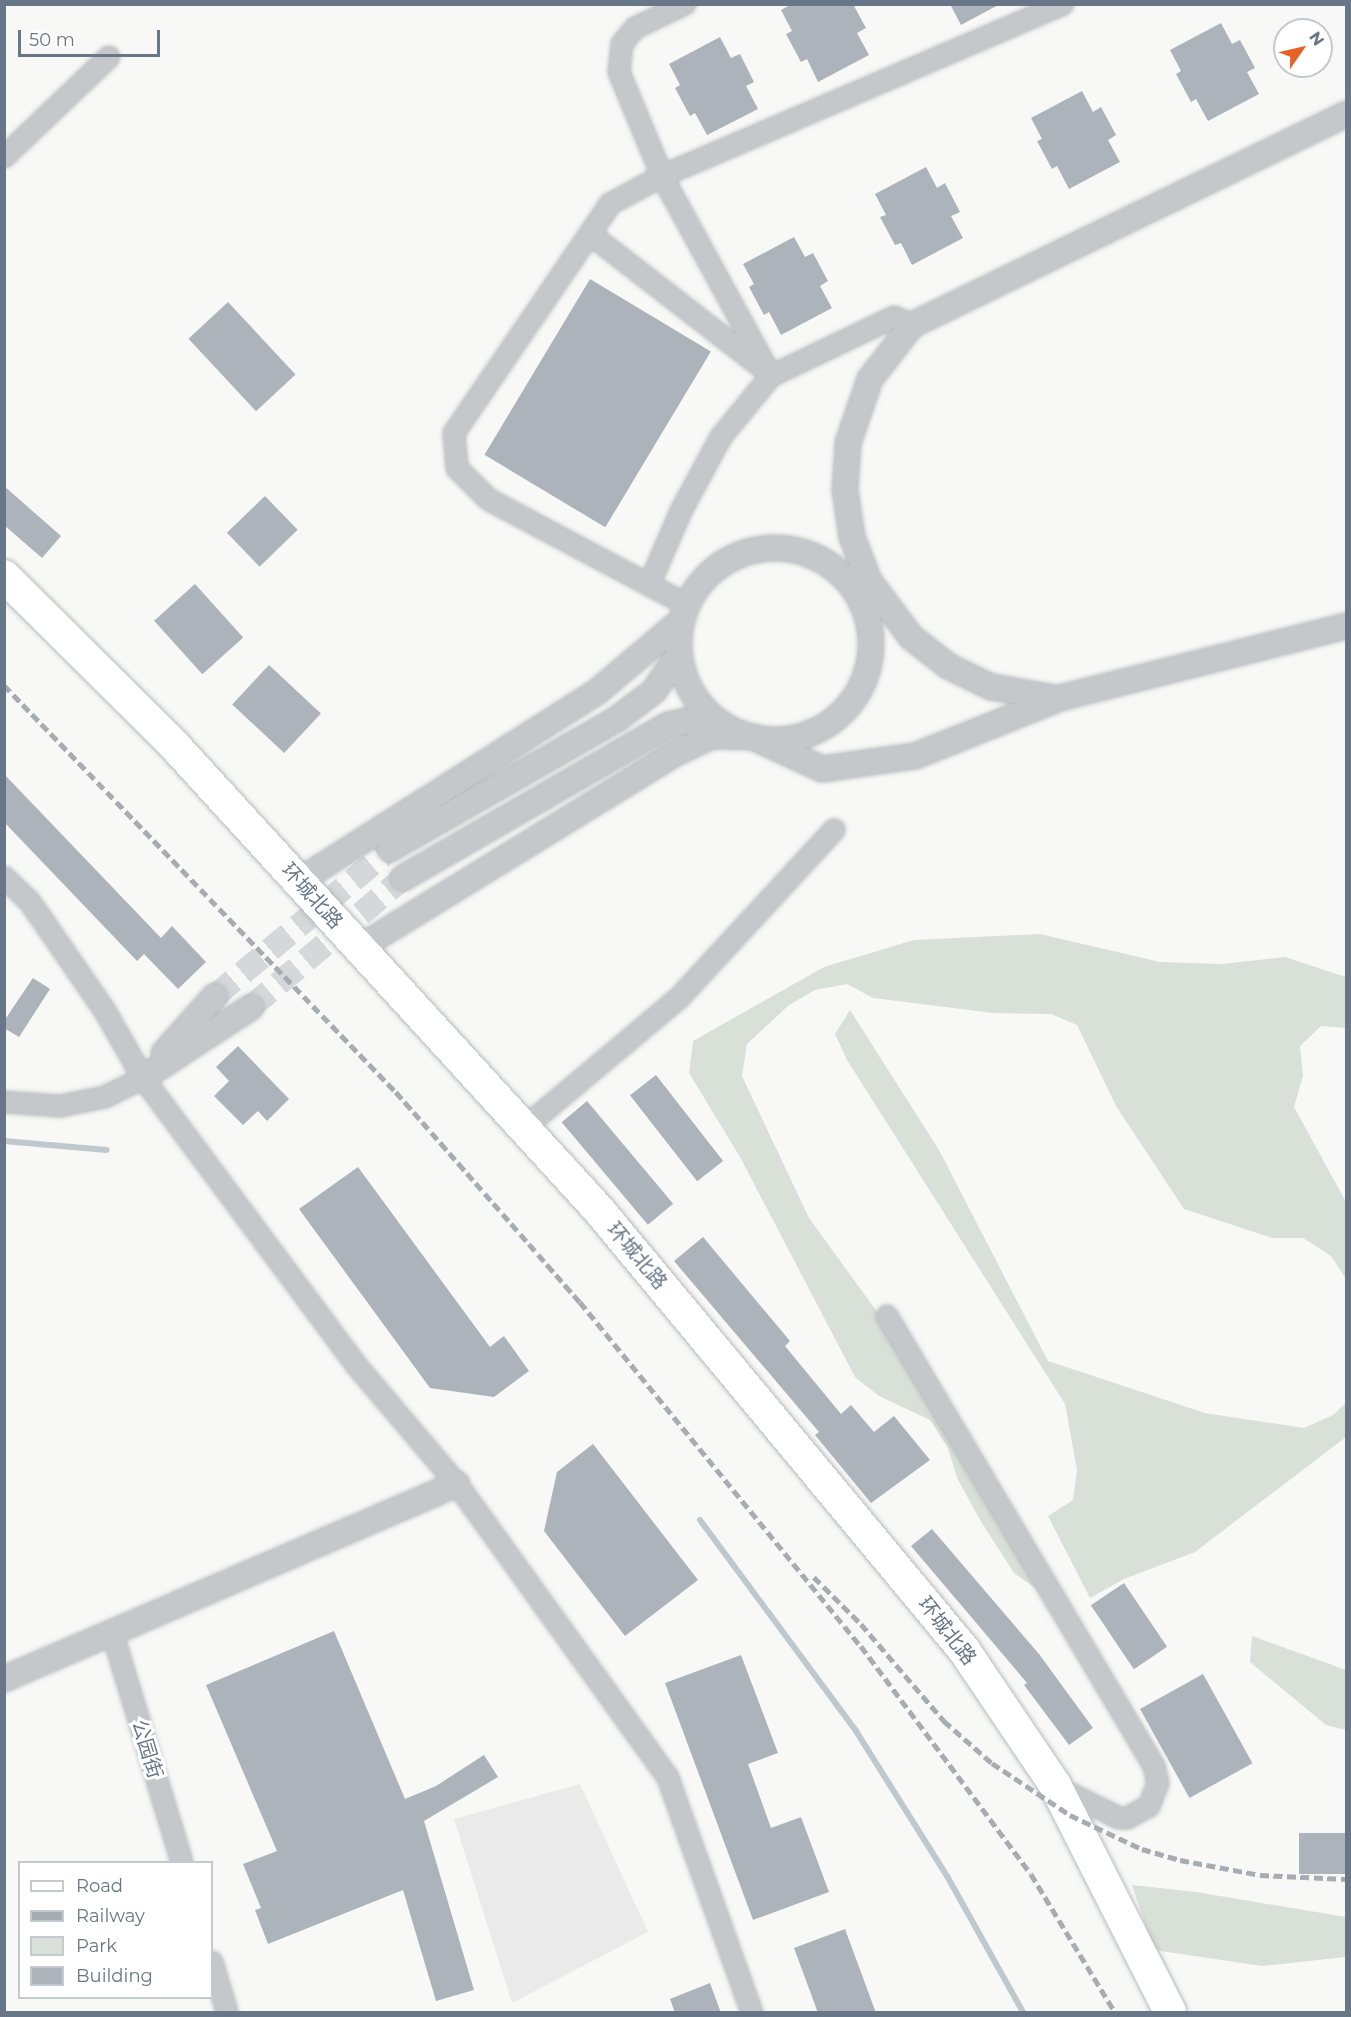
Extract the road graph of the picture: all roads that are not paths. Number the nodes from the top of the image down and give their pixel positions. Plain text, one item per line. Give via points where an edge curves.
1 (685, 4) edge
2 (1063, 4) edge
3 (109, 57) dead end
4 (1347, 114) edge
5 (4, 157) edge
6 (662, 176) junction
7 (590, 234) junction
8 (912, 325) junction
9 (771, 376) junction
10 (828, 564) junction
11 (4, 576) edge
12 (869, 580) junction
13 (649, 585) junction
14 (881, 601) junction
15 (684, 613) junction
16 (1347, 626) edge
17 (871, 650) junction
18 (680, 654) junction
19 (1060, 698) junction
20 (722, 724) junction
21 (753, 737) junction
22 (834, 830) dead end
23 (390, 849) tunnel mouth
24 (4, 877) edge
25 (403, 878) tunnel mouth
26 (298, 881) junction
27 (359, 948) junction
28 (215, 996) tunnel mouth
29 (251, 1007) tunnel mouth
30 (143, 1078) junction
31 (4, 1102) edge
32 (524, 1128) junction
33 (887, 1316) dead end
34 (457, 1484) junction
35 (113, 1635) junction
36 (4, 1679) edge
37 (1055, 1785) junction
38 (181, 1861) edge
39 (213, 1965) edge
40 (227, 2013) edge
41 (752, 2013) edge
42 (1170, 2013) edge

1 - 6 street via 635,28 619,54 621,81
2 - 6 street
3 - 5 street
4 - 8 street
6 - 7 street via 610,204
6 - 9 street
7 - 9 street via 720,331
7 - 13 street via 454,434 457,468 488,499
8 - 9 street via 894,317
8 - 12 street via 870,378 848,443 847,513
9 - 13 street via 721,437 681,511
10 - 12 street
10 - 15 street via 813,555 781,548 747,551 718,566
10 - 17 street via 861,601
11 - 26 main road, 环城北路 via 174,745
12 - 14 street
13 - 15 street
14 - 17 street
14 - 19 street via 911,638 969,678 1014,693
15 - 18 street
15 - 26 street via 597,692
16 - 19 street
17 - 21 street via 859,690 832,721 802,736 769,740
18 - 20 street via 689,686
18 - 23 street via 654,692 617,719
19 - 21 street via 915,756 822,769
20 - 21 street
20 - 25 street via 685,721 668,726
21 - 27 street via 712,736 674,754
22 - 32 street via 679,998
24 - 30 street via 30,902 49,929 105,1011
26 - 27 main road, 环城北路
27 - 32 main road, 环城北路
28 - 30 street
29 - 30 street
30 - 31 street via 105,1097 60,1107
30 - 34 street via 356,1365
32 - 37 main road, 环城北路 via 598,1209 964,1650
33 - 37 street via 1137,1736 1154,1766 1158,1783 1149,1806 1127,1818 1119,1818
34 - 35 street
34 - 41 street via 668,1778
35 - 36 street
35 - 38 street, 公园街
37 - 42 main road, 环城北路
39 - 40 street

